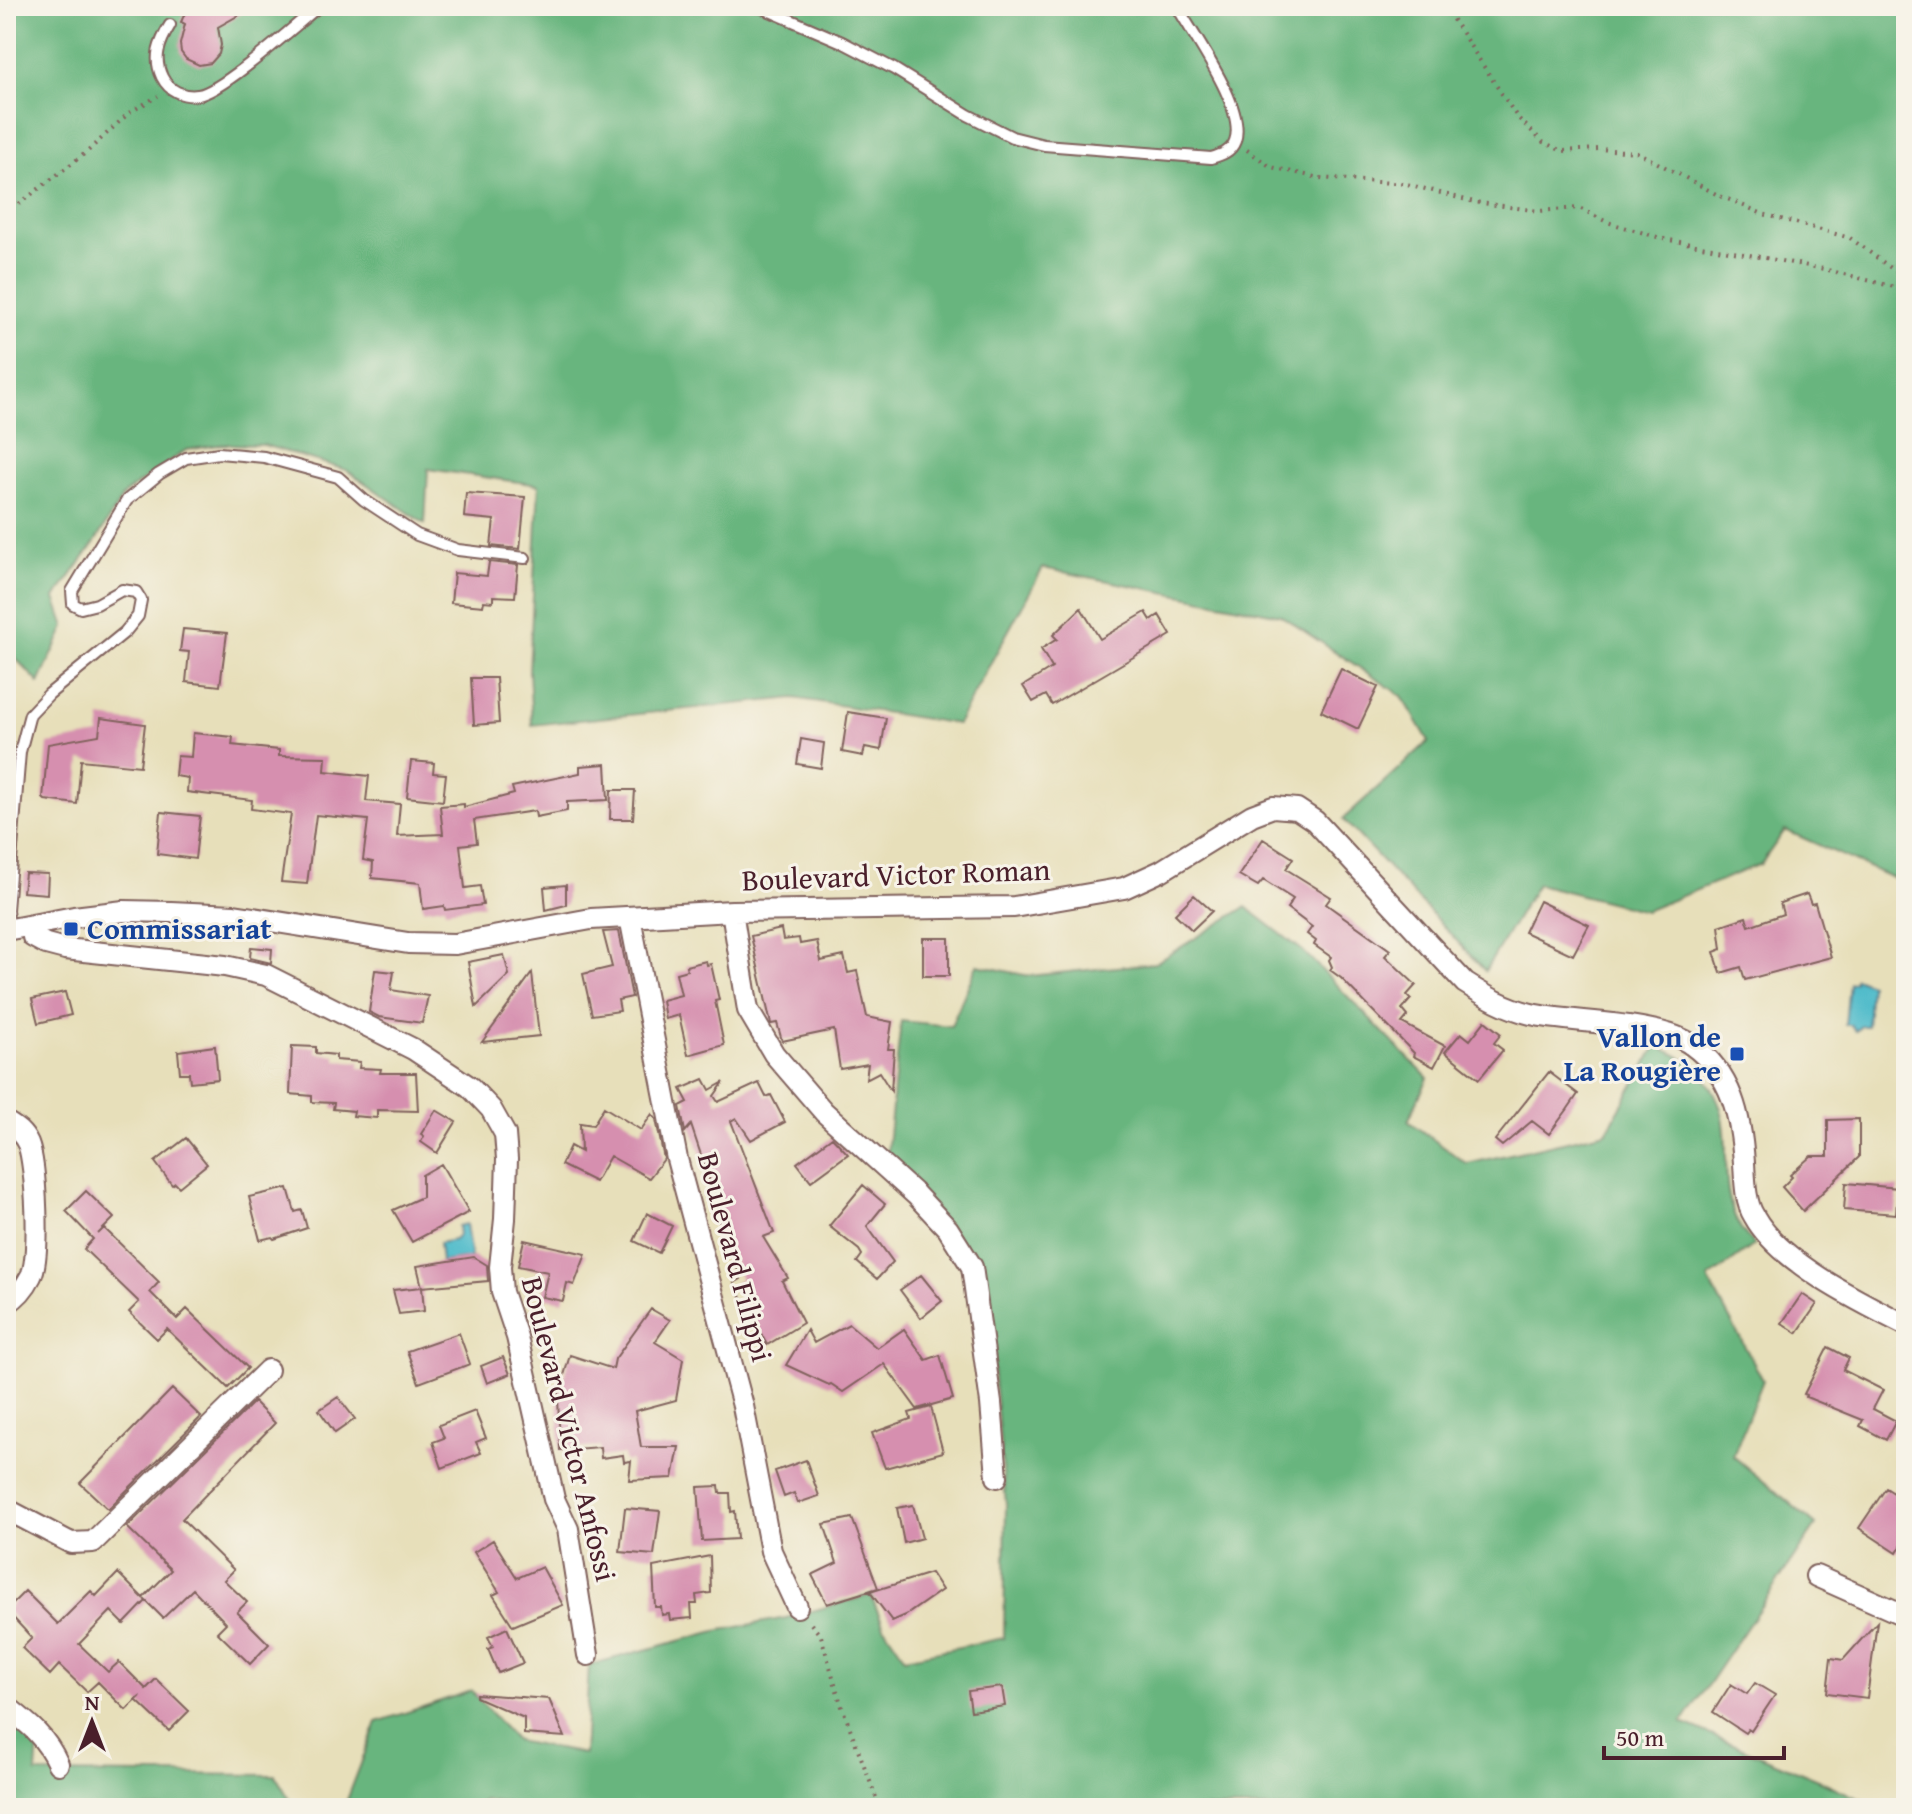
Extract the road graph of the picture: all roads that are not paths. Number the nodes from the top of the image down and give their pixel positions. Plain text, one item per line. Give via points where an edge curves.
1 (319, 6) edge
2 (758, 6) edge
3 (1177, 6) edge
4 (170, 25) dead end
5 (525, 558) dead end
6 (732, 911) junction
7 (630, 917) junction
8 (32, 925) junction
9 (8, 930) edge
10 (6, 1122) edge
11 (6, 1304) edge
12 (1906, 1325) edge
13 (268, 1370) dead end
14 (997, 1477) dead end
15 (6, 1509) edge
16 (1816, 1576) dead end
17 (797, 1607) road end
18 (1906, 1616) edge
19 (588, 1655) dead end
20 (6, 1706) edge
21 (58, 1764) dead end

1 - 4 lane via 200,95 182,95 166,86 156,65 160,41
2 - 3 lane via 842,42 1012,137 1044,145 1211,158 1227,153 1237,124 1230,100
5 - 9 lane via 458,550 417,535 338,477 264,457 219,453 186,458 159,474 127,500 72,591 73,604 81,608 122,590 136,592 141,600 138,616 30,714 20,752
6 - 7 street, Boulevard Victor Roman
6 - 12 street, Boulevard Victor Roman via 1014,907 1084,897 1124,888 1161,871 1252,815 1273,807 1297,809 1315,821 1465,983 1494,1003 1532,1014 1656,1031 1690,1043 1719,1070 1734,1099 1752,1214 1767,1236 1848,1296
6 - 14 street via 748,1010 774,1054 824,1112 948,1229 972,1267
7 - 8 street, Boulevard Victor Roman via 455,944 408,943 234,915 171,912 124,911
7 - 17 street, Boulevard Filippi via 677,1159 743,1406 771,1551
8 - 9 street, Boulevard Victor Roman
8 - 19 street, Boulevard Victor Anfossi via 33,937 65,949 266,975 413,1049 470,1087 491,1109 505,1134 507,1159 502,1292 554,1499 568,1529
10 - 11 street via 19,1130 32,1156 37,1243 33,1274
13 - 15 street via 93,1542 71,1543
16 - 18 street
20 - 21 street via 36,1729

